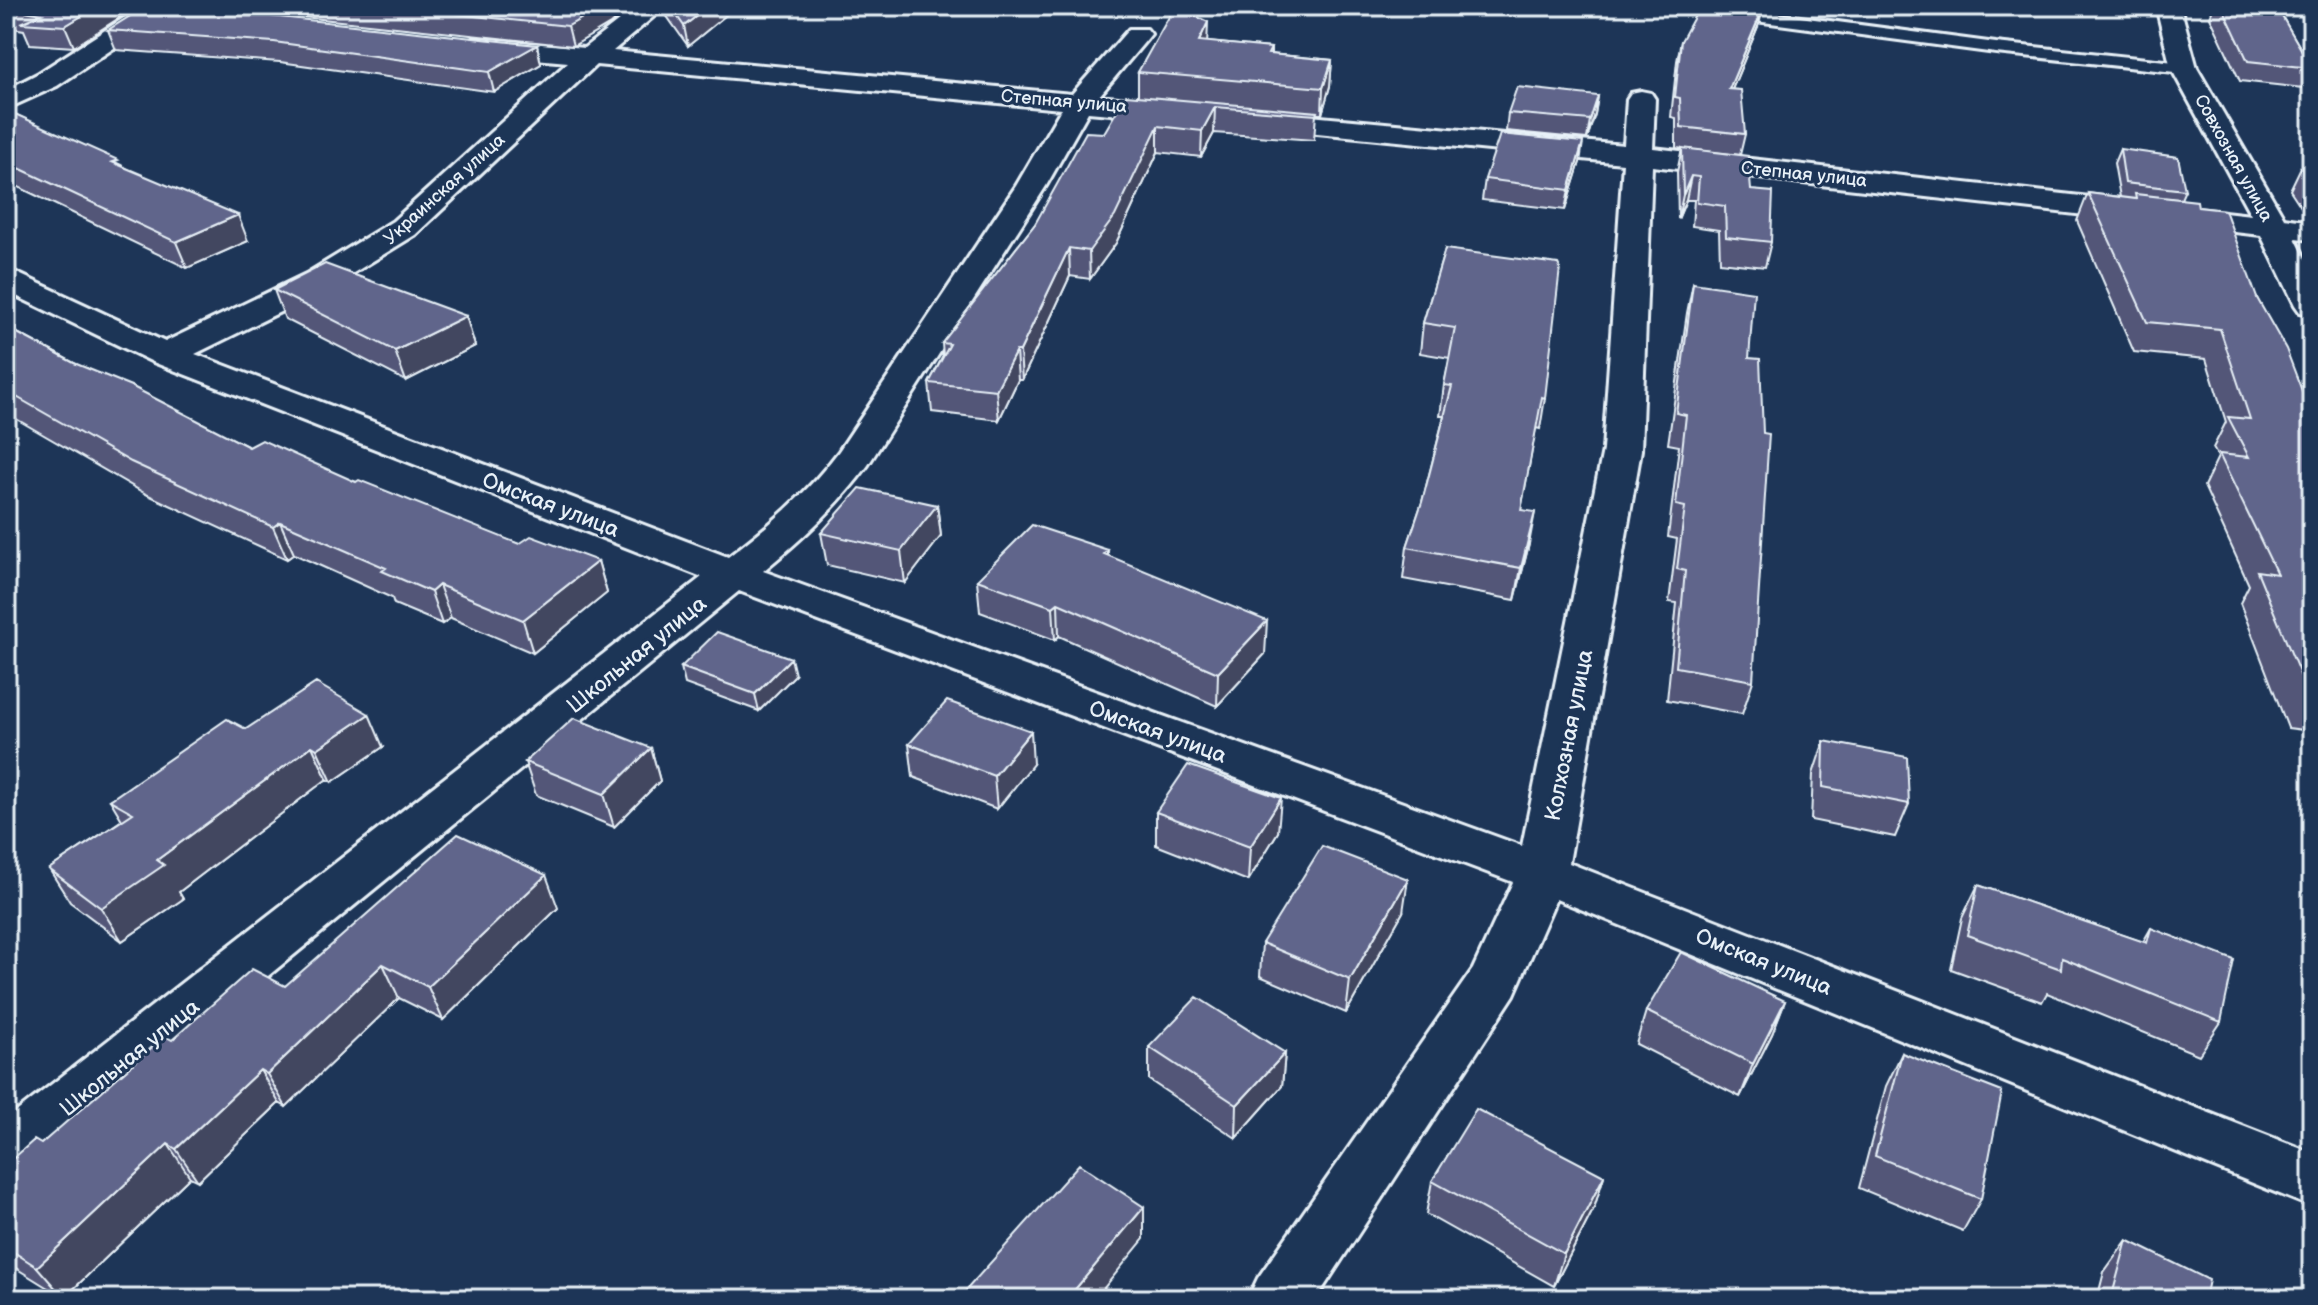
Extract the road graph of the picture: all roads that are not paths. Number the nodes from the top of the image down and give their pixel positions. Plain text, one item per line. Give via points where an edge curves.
1 (102, 6) edge
2 (654, 6) edge
3 (1681, 6) edge
4 (2168, 6) edge
5 (155, 9) edge
6 (228, 20) edge
7 (1138, 34) dead end
8 (447, 43) edge
9 (588, 58) junction
10 (2184, 68) junction
11 (1641, 99) dead end
12 (6, 101) edge
13 (1079, 103) junction
14 (1203, 114) edge
15 (1234, 117) edge
16 (1636, 155) junction
17 (2273, 227) junction
18 (2312, 231) edge
19 (6, 278) edge
20 (2312, 305) edge
21 (165, 355) junction
22 (735, 575) junction
23 (1542, 873) junction
24 (6, 1155) edge
25 (2312, 1180) edge
26 (1280, 1299) edge

1 - 5 street
2 - 9 street, Украинская улица
3 - 10 lane
4 - 10 street, Совхозная улица
5 - 6 street
5 - 12 street
7 - 13 street, Школьная улица
8 - 9 street, Степная улица
9 - 13 street, Степная улица
9 - 21 street, Украинская улица via 373,251
10 - 17 street, Совхозная улица
11 - 16 street, Колхозная улица
13 - 14 street, Степная улица
13 - 22 street, Школьная улица via 1031,186 854,457 802,519
15 - 16 street, Степная улица
16 - 17 street, Степная улица
16 - 23 street, Колхозная улица via 1622,450
17 - 18 street, Степная улица
17 - 20 street, Совхозная улица
19 - 21 street, Омская улица
21 - 22 street, Омская улица
22 - 23 street, Омская улица
22 - 24 street, Школьная улица
23 - 25 street, Омская улица
23 - 26 street, Колхозная улица via 1495,980

